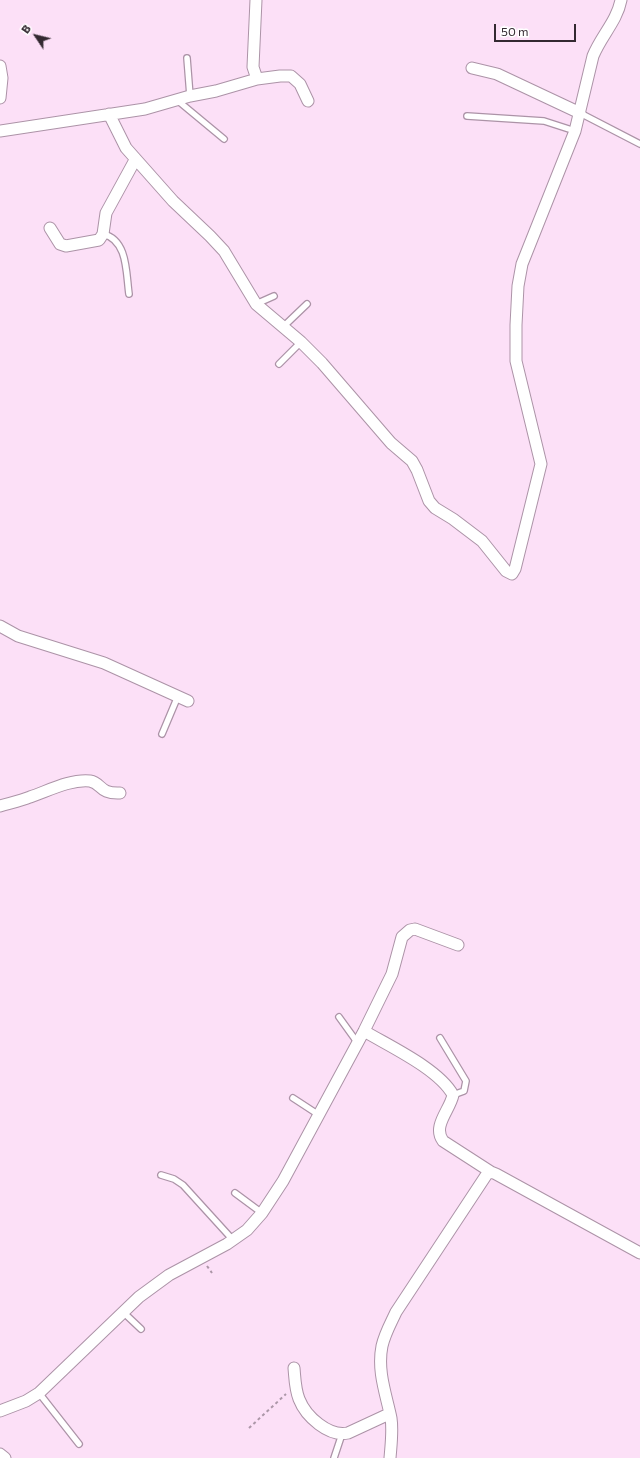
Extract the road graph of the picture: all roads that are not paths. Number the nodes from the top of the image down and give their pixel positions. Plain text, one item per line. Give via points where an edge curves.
1 (256, 0) edge
2 (621, 0) edge
3 (186, 58) dead end
4 (0, 66) edge
5 (472, 68) dead end
6 (257, 80) junction
7 (190, 96) junction
8 (0, 98) edge
9 (176, 100) junction
10 (308, 101) dead end
11 (580, 113) junction
12 (109, 114) junction
13 (467, 116) dead end
14 (0, 131) edge
15 (575, 131) junction
16 (224, 139) dead end
17 (640, 144) edge
18 (135, 160) junction
19 (50, 228) dead end
20 (103, 234) junction
21 (129, 294) dead end
22 (274, 296) dead end
23 (256, 304) junction
24 (307, 304) dead end
25 (284, 326) junction
26 (301, 342) junction
27 (279, 364) dead end
28 (0, 626) edge
29 (183, 698) joint
30 (162, 734) dead end
31 (120, 793) dead end
32 (0, 806) edge
33 (458, 945) dead end
34 (339, 1017) dead end
35 (364, 1031) junction
36 (440, 1038) dead end
37 (358, 1042) junction
38 (453, 1095) junction
39 (293, 1098) dead end
40 (319, 1115) junction
41 (491, 1172) junction
42 (161, 1175) dead end
43 (235, 1193) dead end
44 (262, 1214) junction
45 (233, 1240) junction
46 (640, 1253) edge
47 (123, 1312) junction
48 (141, 1330) dead end
49 (294, 1368) dead end
50 (39, 1393) junction
51 (0, 1411) edge
52 (389, 1414) junction
53 (342, 1434) junction
54 (79, 1444) dead end
55 (0, 1454) edge
56 (5, 1458) edge
57 (334, 1458) edge
58 (390, 1458) edge

1 - 6 street via 253,67
2 - 11 street via 617,16 593,56
3 - 7 lane
4 - 8 street
5 - 11 street via 497,74
6 - 7 street
6 - 10 street via 291,76 300,84
7 - 9 street
9 - 12 street via 145,110
9 - 16 lane
11 - 15 street
11 - 17 lane
12 - 14 street
12 - 18 street via 123,144
13 - 15 lane via 544,121
15 - 26 street via 522,264 518,286 516,361 540,464 514,573 509,574 506,571 482,541 435,508 429,501 412,461 391,443
18 - 20 street via 106,214
18 - 23 street via 224,251
19 - 20 street via 60,244 66,246 99,240
20 - 21 lane via 112,237 121,248
22 - 23 lane
23 - 25 street
24 - 25 lane
25 - 26 street
26 - 27 lane
28 - 29 street via 25,639 104,663
29 - 30 lane
31 - 32 street via 106,792 91,781 81,781
33 - 35 street via 415,929 406,933 400,942 392,974
34 - 37 lane
35 - 37 street
35 - 38 street via 423,1066 448,1087
36 - 38 lane via 466,1081 464,1091
37 - 40 street
38 - 41 street via 438,1130 440,1137
39 - 40 lane
40 - 44 street
41 - 46 street
41 - 52 street via 482,1179 396,1312 386,1332 381,1363
42 - 45 lane via 183,1185
43 - 44 lane
44 - 45 street via 248,1230
45 - 47 street via 156,1284
47 - 48 lane
47 - 50 street
49 - 53 street via 295,1388 299,1401 313,1418 330,1431
50 - 51 street
50 - 54 lane
52 - 53 street via 348,1434
52 - 58 street
53 - 57 lane
55 - 56 street

